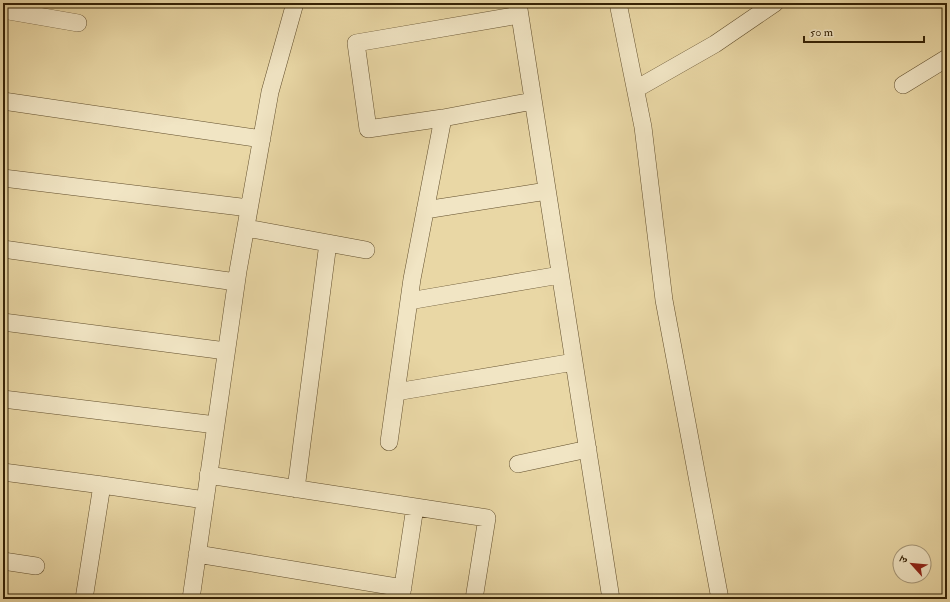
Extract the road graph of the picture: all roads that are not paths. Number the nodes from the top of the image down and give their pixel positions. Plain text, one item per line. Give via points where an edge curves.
1 (295, 3) edge
2 (618, 3) edge
3 (775, 3) edge
4 (518, 9) edge
5 (3, 10) edge
6 (78, 23) dead end
7 (947, 58) edge
8 (902, 85) dead end
9 (636, 89) junction
10 (3, 100) edge
11 (533, 101) junction
12 (443, 118) junction
13 (262, 140) junction
14 (3, 178) edge
15 (547, 190) junction
16 (249, 208) junction
17 (425, 210) junction
18 (246, 228) junction
19 (328, 243) junction
20 (3, 249) edge
21 (366, 250) dead end
22 (560, 275) junction
23 (236, 282) junction
24 (409, 301) junction
25 (3, 322) edge
26 (226, 351) junction
27 (574, 362) junction
28 (396, 392) junction
29 (3, 399) edge
30 (216, 425) junction
31 (389, 442) dead end
32 (588, 449) junction
33 (518, 464) dead end
34 (3, 472) edge
35 (208, 475) junction
36 (102, 485) junction
37 (296, 488) junction
38 (205, 500) junction
39 (415, 507) junction
40 (197, 554) junction
41 (3, 564) edge
42 (36, 566) dead end
43 (402, 593) edge
44 (84, 599) edge
45 (191, 599) edge
46 (474, 599) edge
47 (611, 599) edge
48 (720, 599) edge

1 - 13 street via 270,92
2 - 9 street
3 - 9 street via 715,44
4 - 11 street
4 - 12 street via 356,43 368,129
5 - 6 street
7 - 8 street
9 - 48 street via 644,127 664,300
10 - 13 street
11 - 12 street
11 - 15 street
12 - 17 street
13 - 16 street
14 - 16 street
15 - 17 street
15 - 22 street
16 - 18 street
17 - 24 street
18 - 19 street
18 - 23 street
19 - 21 street
19 - 37 street
20 - 23 street
22 - 24 street
22 - 27 street
23 - 26 street
24 - 28 street
25 - 26 street
26 - 30 street
27 - 28 street
27 - 32 street
28 - 31 street
29 - 30 street
30 - 35 street
32 - 33 street
32 - 47 street
34 - 36 street
35 - 37 street
35 - 38 street
36 - 38 street
36 - 44 street
37 - 39 street
38 - 40 street
39 - 43 street
39 - 46 street via 487,518
40 - 43 street
40 - 45 street
41 - 42 street

